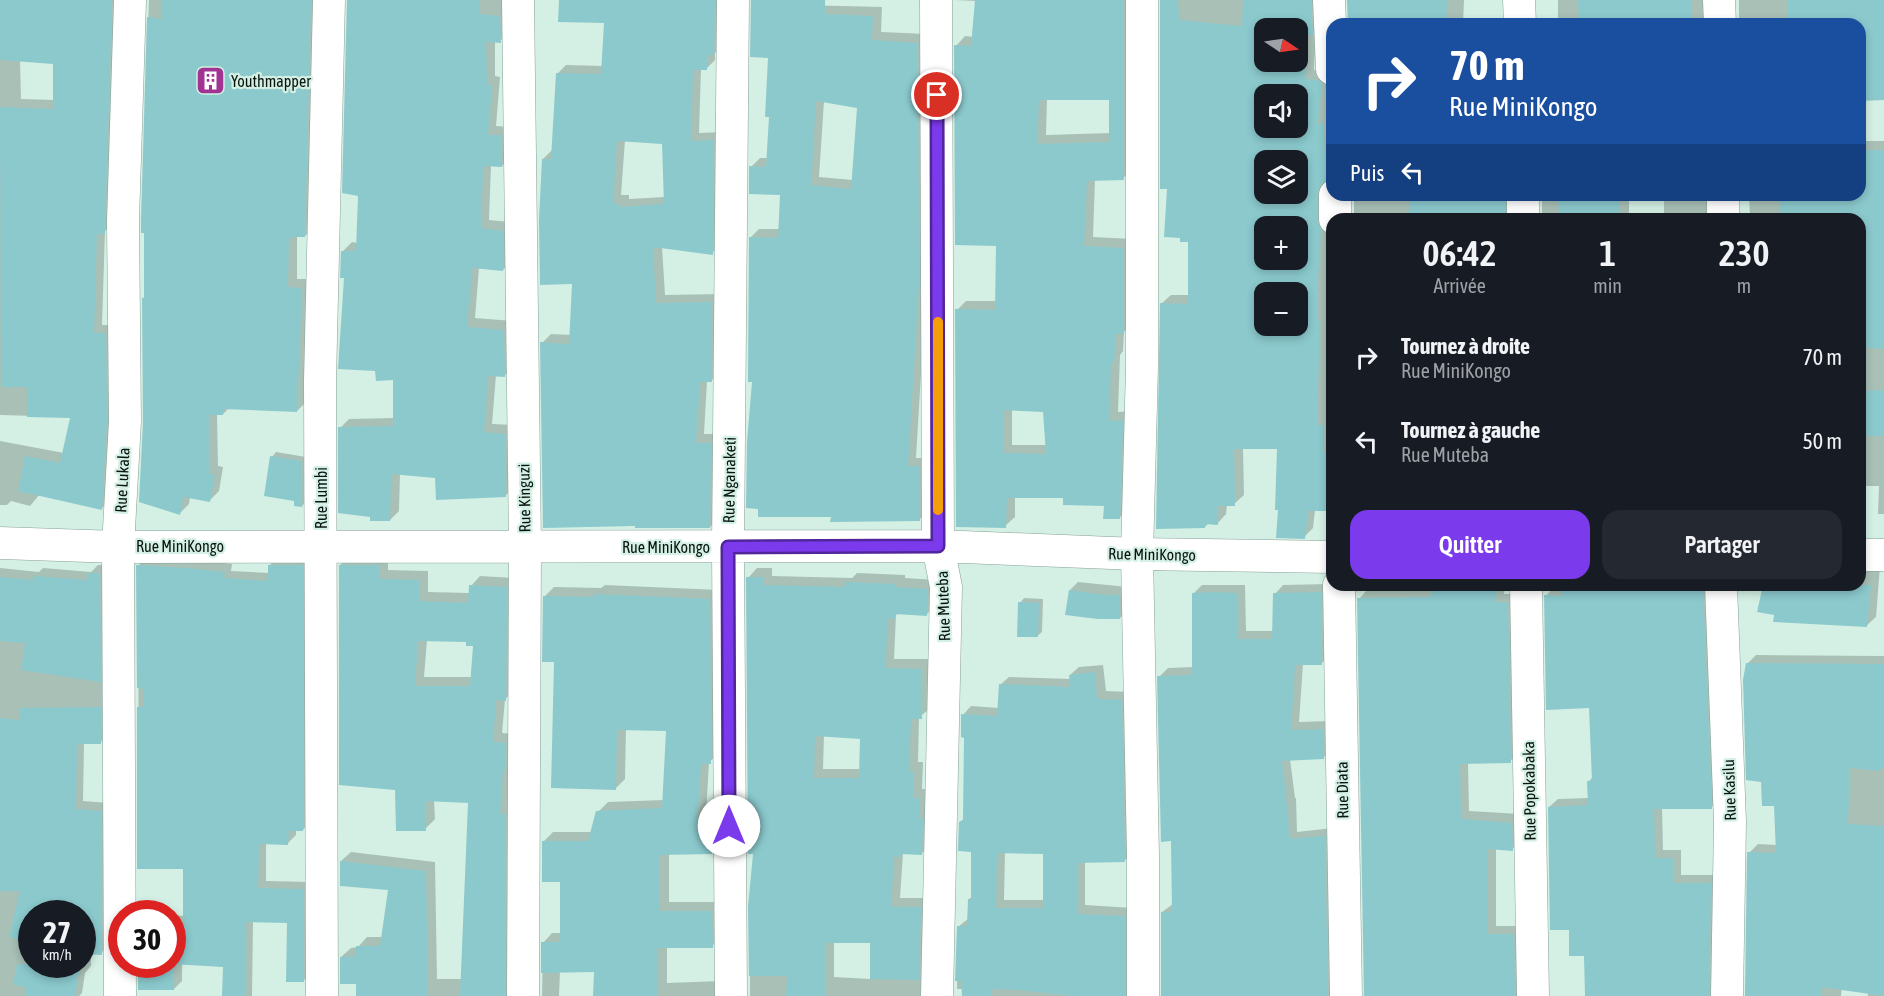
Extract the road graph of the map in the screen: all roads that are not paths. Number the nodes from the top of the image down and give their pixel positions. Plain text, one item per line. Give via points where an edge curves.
1 (130, 0) edge
2 (329, 0) edge
3 (518, 0) edge
4 (733, 0) edge
5 (936, 0) edge
6 (1142, 0) edge
7 (1329, 0) edge
8 (1519, 0) edge
9 (1719, 0) edge
10 (1330, 18) edge
11 (1520, 18) edge
12 (1720, 18) edge
13 (0, 543) edge
14 (321, 546) junction
15 (525, 546) junction
16 (938, 546) junction
17 (118, 547) junction
18 (728, 547) junction
19 (1137, 554) junction
20 (1866, 555) edge
21 (1884, 555) edge
22 (1326, 557) edge
23 (1339, 591) edge
24 (1526, 591) edge
25 (1721, 591) edge
26 (120, 996) edge
27 (322, 996) edge
28 (523, 996) edge
29 (731, 996) edge
30 (937, 996) edge
31 (1143, 996) edge
32 (1346, 996) edge
33 (1533, 996) edge
34 (1727, 996) edge

1 - 17 street, Rue Lukala via 123,221 125,421
2 - 14 street, Rue Lumbi via 320,370
3 - 15 street, Rue Kinguzi
4 - 18 street, Rue Nganaketi
5 - 16 street, Rue Muteba
6 - 19 street via 1142,367
7 - 10 street
8 - 11 street
9 - 12 street
13 - 17 street, Rue MiniKongo
14 - 15 street, Rue MiniKongo
14 - 17 street, Rue MiniKongo
14 - 27 street, Rue Lumbi
15 - 18 street, Rue MiniKongo
15 - 28 street, Rue Kinguzi
16 - 18 street, Rue MiniKongo
16 - 19 street, Rue MiniKongo
16 - 30 street, Rue Muteba via 945,587
17 - 26 street, Rue Lukala
18 - 29 street, Rue Nganaketi
19 - 22 street, Rue MiniKongo
19 - 31 street
20 - 21 street
23 - 32 street, Rue Diata
24 - 33 street, Rue Popokabaka
25 - 34 street, Rue Kasilu via 1730,822

